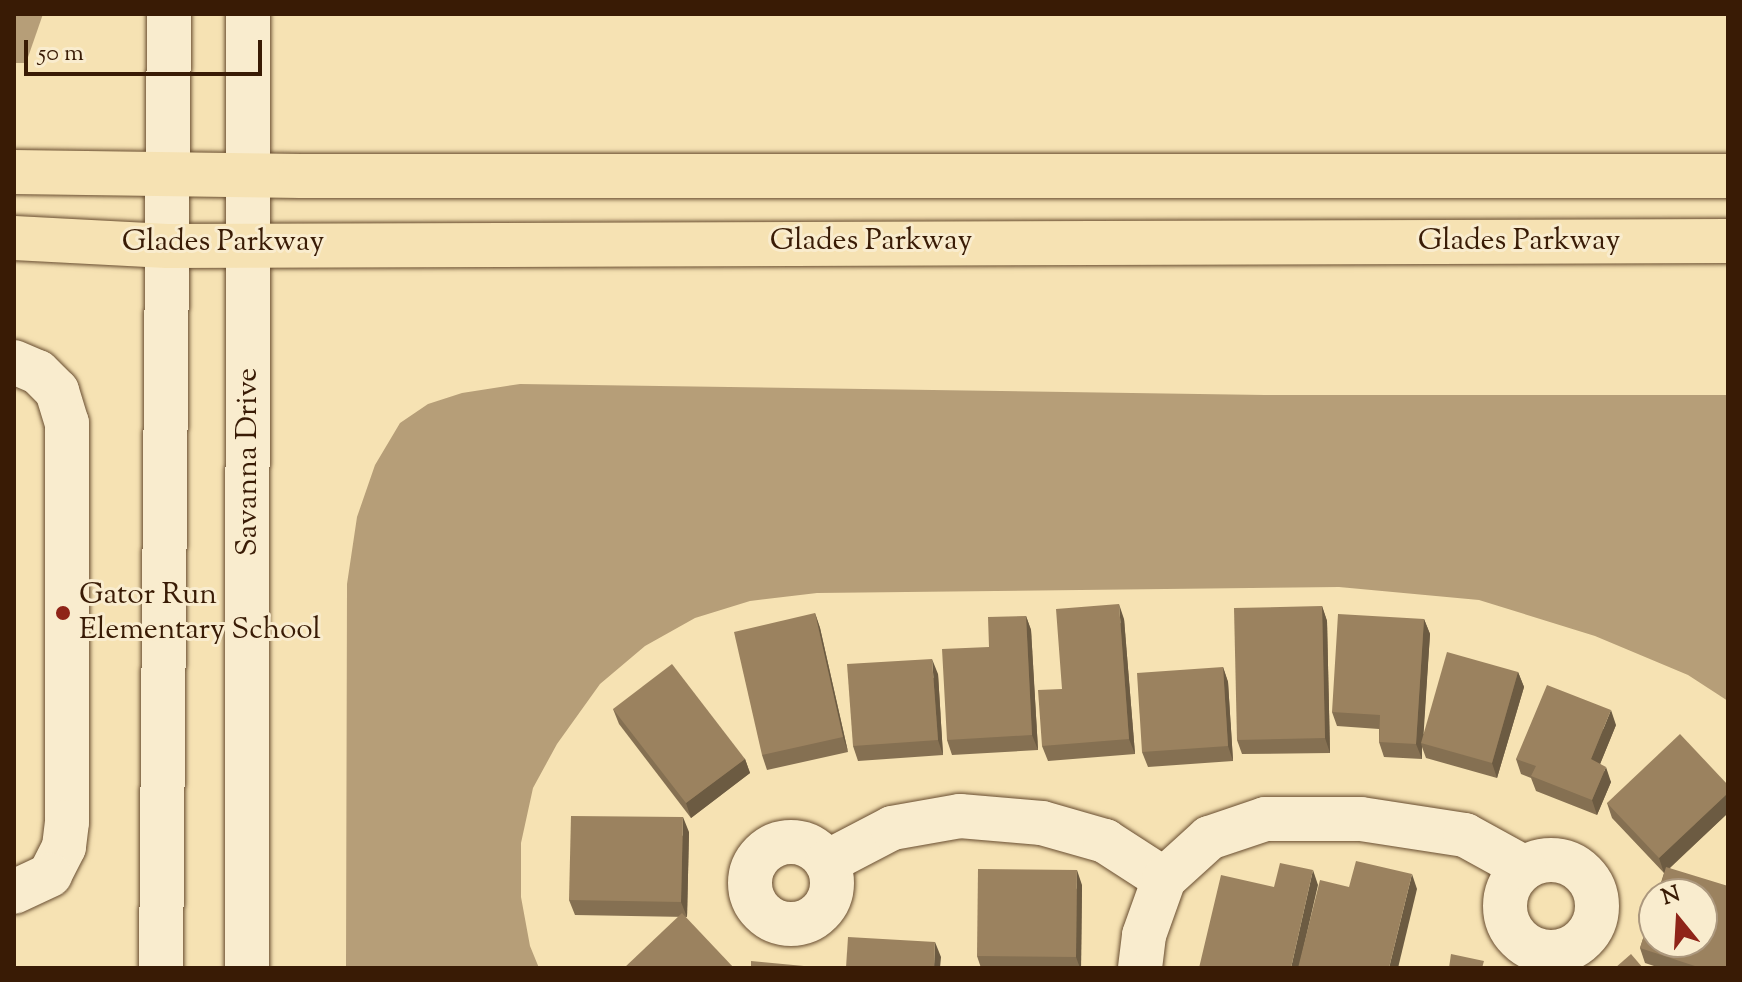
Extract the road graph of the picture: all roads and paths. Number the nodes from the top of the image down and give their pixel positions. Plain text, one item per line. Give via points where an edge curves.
1 (169, 14) edge
2 (248, 14) edge
3 (14, 172) edge
4 (167, 174) junction
5 (248, 175) junction
6 (1728, 176) edge
7 (14, 238) edge
8 (1728, 241) edge
9 (248, 243) junction
10 (167, 246) junction
11 (14, 362) edge
12 (827, 862) dead end
13 (1525, 868) dead end
14 (1164, 879) junction
15 (14, 892) edge
16 (161, 968) edge
17 (247, 968) edge
18 (1140, 968) edge

1 - 4 street
2 - 5 street, Savanna Drive
3 - 4 main road
4 - 5 main road
4 - 10 street
5 - 6 main road
5 - 9 street, Savanna Drive
7 - 10 main road, Glades Parkway
8 - 9 main road, Glades Parkway
9 - 10 main road, Glades Parkway
9 - 17 street, Savanna Drive
10 - 16 street
11 - 15 street via 38,372 57,391 67,423 67,822 64,847 50,875
12 - 14 street via 892,828 960,816 1042,823 1105,841
13 - 14 street via 1465,835 1361,819 1265,819 1209,838
14 - 18 street via 1144,935

